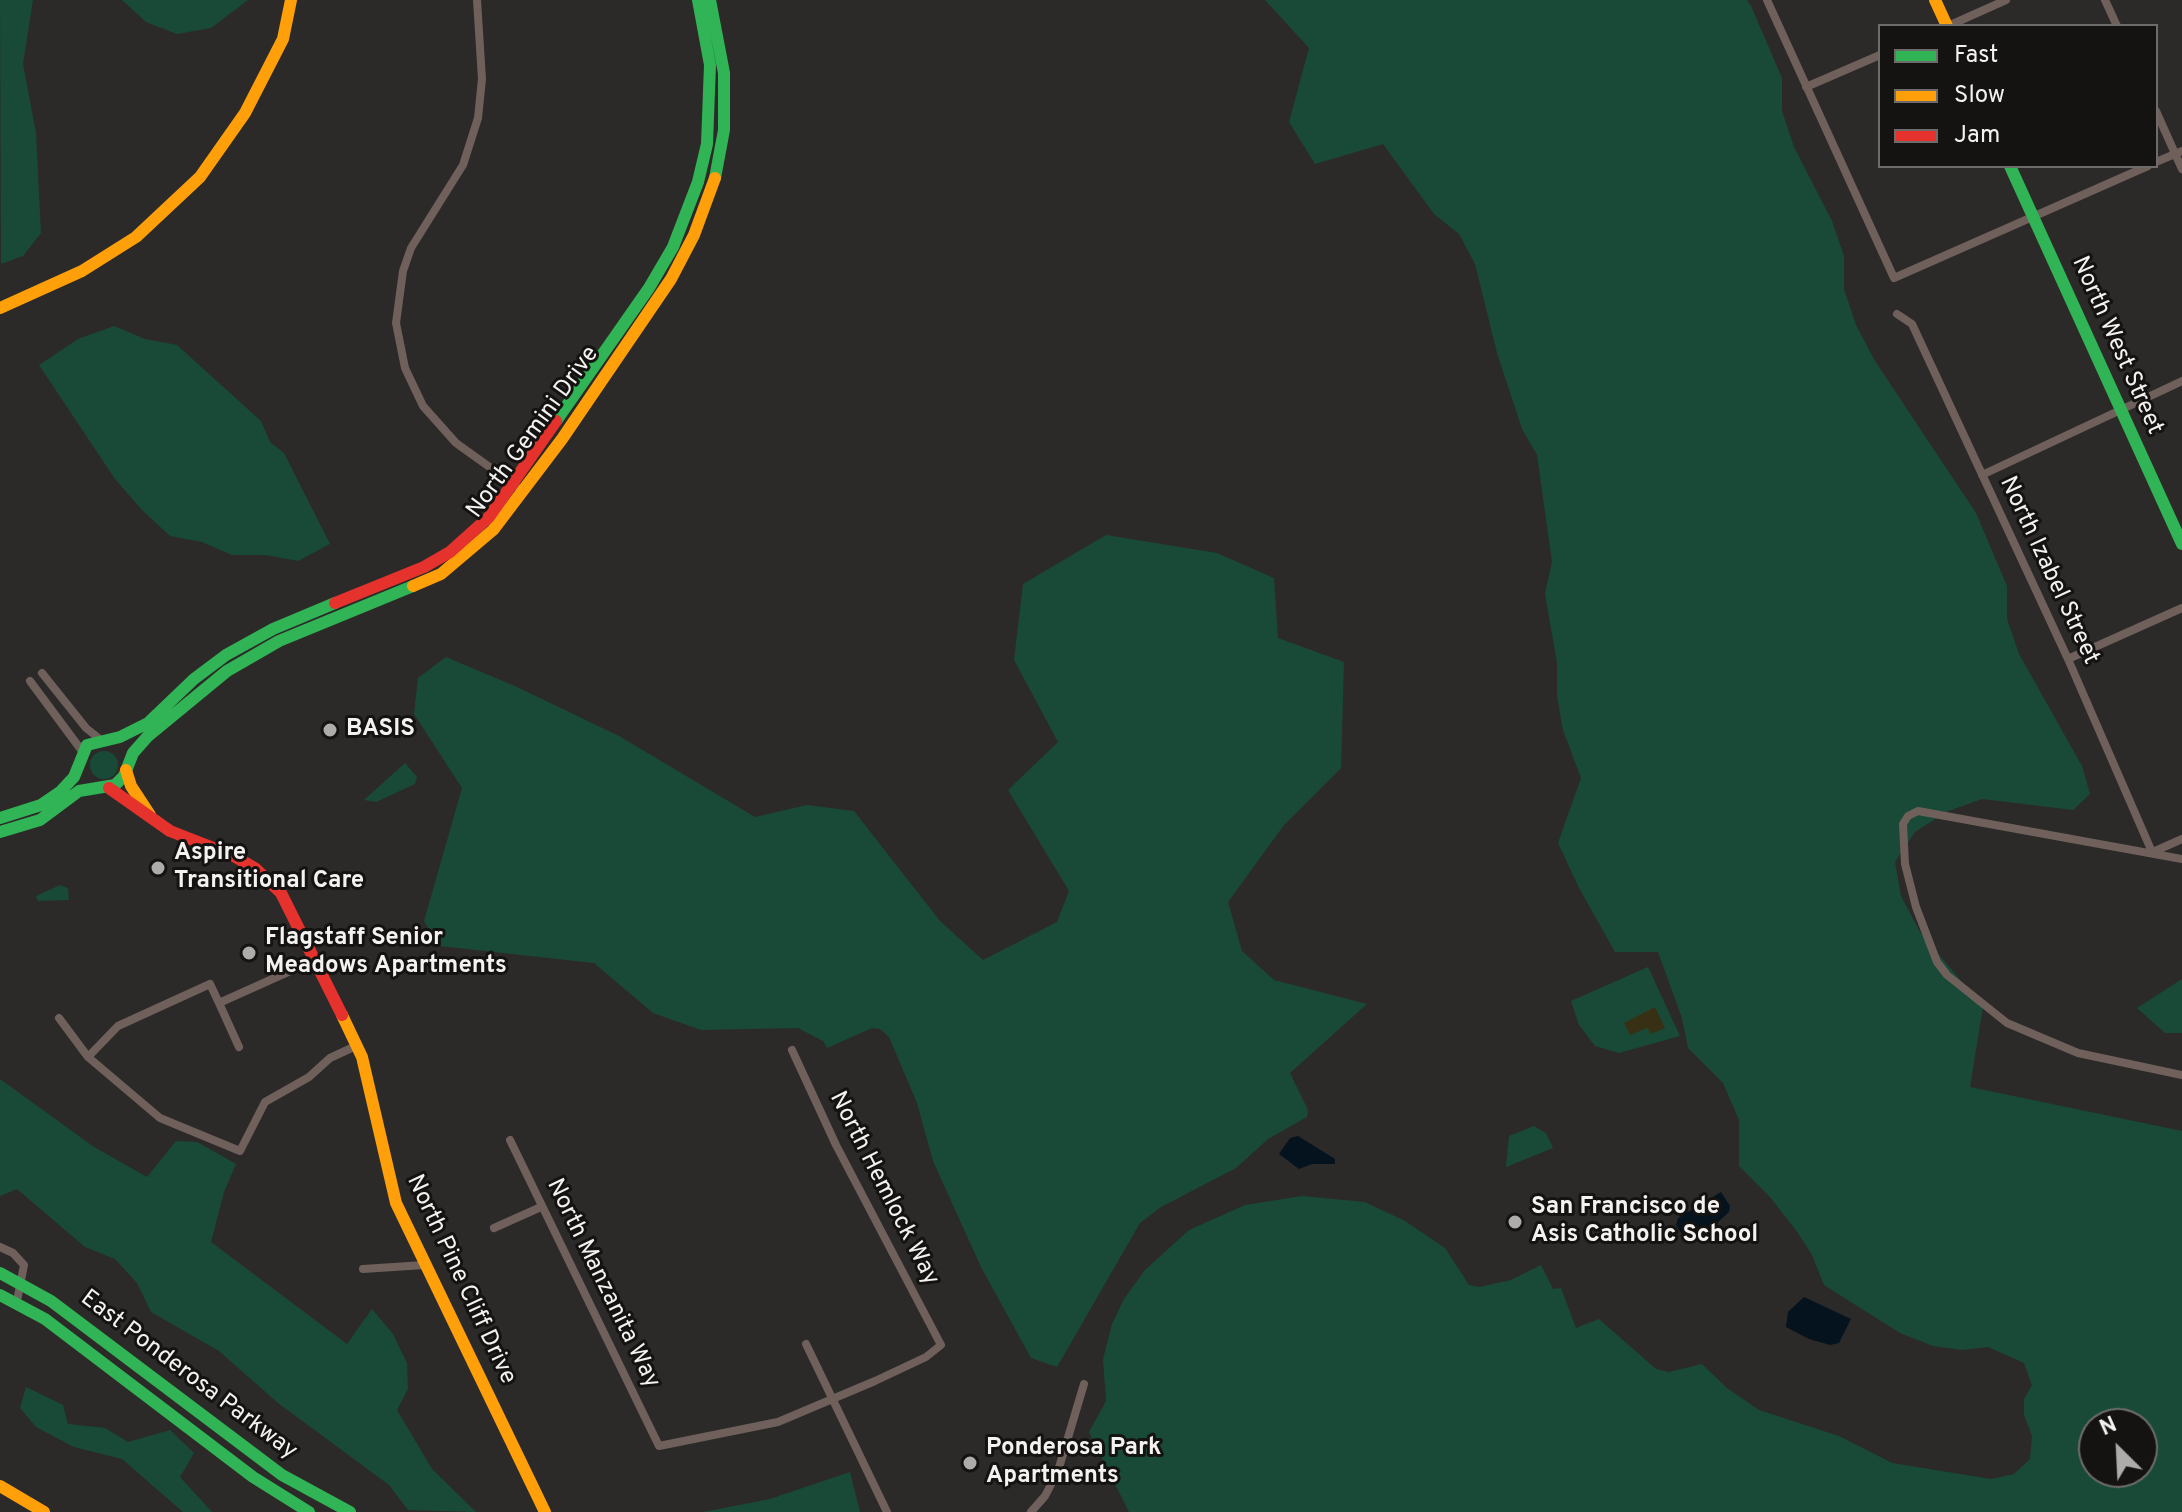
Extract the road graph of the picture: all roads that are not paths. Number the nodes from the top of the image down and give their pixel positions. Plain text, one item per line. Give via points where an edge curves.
1 (291, 0) edge
2 (477, 0) edge
3 (698, 0) edge
4 (710, 0) edge
5 (1767, 0) edge
6 (1935, 0) edge
7 (2006, 0) edge
8 (2105, 0) edge
9 (1946, 24) edge
10 (1952, 24) edge
11 (2116, 24) edge
12 (1878, 56) edge
13 (1806, 87) junction
14 (2158, 115) edge
15 (2179, 152) edge
16 (2158, 161) edge
17 (2011, 168) edge
18 (2143, 168) edge
19 (2182, 169) edge
20 (2033, 217) junction
21 (0, 308) edge
22 (1897, 314) dead end
23 (2182, 381) edge
24 (2119, 408) junction
25 (1982, 475) junction
26 (519, 487) junction
27 (2182, 544) edge
28 (2182, 608) edge
29 (2068, 659) junction
30 (42, 673) dead end
31 (30, 681) dead end
32 (105, 741) junction
33 (82, 751) junction
34 (78, 766) junction
35 (126, 766) junction
36 (94, 788) junction
37 (109, 788) junction
38 (0, 818) edge
39 (151, 818) junction
40 (0, 832) edge
41 (2182, 839) edge
42 (2152, 852) junction
43 (2182, 859) edge
44 (318, 959) junction
45 (219, 1003) junction
46 (59, 1018) dead end
47 (358, 1045) junction
48 (239, 1047) dead end
49 (792, 1050) dead end
50 (88, 1057) junction
51 (2182, 1075) edge
52 (510, 1140) dead end
53 (541, 1207) junction
54 (494, 1228) dead end
55 (0, 1247) edge
56 (424, 1265) junction
57 (363, 1269) dead end
58 (0, 1273) edge
59 (22, 1284) junction
60 (0, 1295) edge
61 (17, 1301) junction
62 (806, 1344) dead end
63 (1084, 1384) dead end
64 (832, 1401) junction
65 (0, 1486) edge
66 (44, 1512) edge
67 (309, 1512) edge
68 (350, 1512) edge
69 (545, 1512) edge
70 (887, 1512) edge
71 (1031, 1512) edge

1 - 21 street via 283,39 258,88 200,177 136,237 82,271
2 - 26 street via 482,79 478,118 463,165 411,248 396,323 405,368 423,406 456,443
3 - 26 street, North Gemini Drive via 710,79 707,144 698,182 673,247 649,288
4 - 26 street, North Gemini Drive via 724,73 724,130 715,179 694,235 671,279
5 - 13 street
6 - 9 street
7 - 10 street
8 - 11 street
12 - 13 street
13 - 20 street via 1894,278
14 - 15 street
15 - 16 street
15 - 19 street
17 - 20 street, North West Street
18 - 20 street
20 - 24 street, North West Street
22 - 25 street, North Izabel Street via 1912,324
23 - 24 street
24 - 25 street
24 - 27 street, North West Street
25 - 29 street, North Izabel Street
26 - 32 street, North Gemini Drive via 450,552 259,635 194,679 148,723
26 - 35 street, North Gemini Drive via 493,530 459,562 255,653 160,726
28 - 29 street
29 - 42 street, North Izabel Street
30 - 32 street via 86,728
31 - 33 street
32 - 33 street, North Gemini Drive
32 - 35 street via 121,749
33 - 34 street
34 - 36 street
34 - 38 street via 60,792 41,805
35 - 37 street, North Gemini Drive via 120,781
35 - 39 street, North Pine Cliff Drive via 131,786
36 - 37 street
36 - 40 street via 79,791 40,820
37 - 39 street, North Pine Cliff Drive
39 - 44 street, North Pine Cliff Drive via 264,875 281,893
41 - 42 street
42 - 43 street
42 - 51 street via 1918,811 1903,824 1905,864 1937,962 1983,1007 2078,1053
44 - 45 street
44 - 47 street, North Pine Cliff Drive
45 - 48 street
45 - 50 street via 210,984 118,1026
46 - 50 street
47 - 50 street via 265,1102 240,1151 160,1118
47 - 56 street, North Pine Cliff Drive via 389,1180
49 - 64 street, North Hemlock Way via 941,1345
52 - 53 street, North Manzanita Way
53 - 54 street
53 - 64 street, North Manzanita Way via 659,1446 778,1422
55 - 59 street via 22,1262
56 - 57 street
56 - 69 street, North Pine Cliff Drive
58 - 59 street, East Ponderosa Parkway
59 - 61 street
59 - 68 street, East Ponderosa Parkway via 282,1475
60 - 61 street, East Ponderosa Parkway
61 - 67 street, East Ponderosa Parkway via 253,1477
62 - 64 street
63 - 71 street via 1058,1471
64 - 70 street
65 - 66 street

